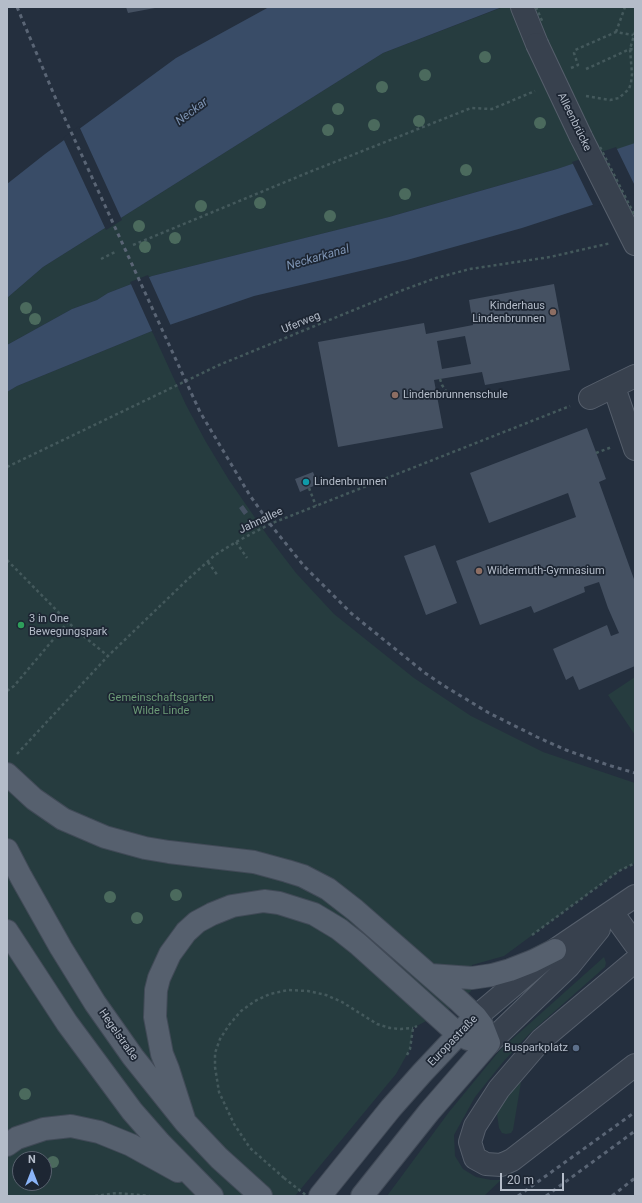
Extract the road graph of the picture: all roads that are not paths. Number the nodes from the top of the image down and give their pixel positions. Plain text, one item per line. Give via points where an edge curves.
1 (522, 7) edge
2 (628, 238) edge
3 (635, 376) edge
4 (614, 387) junction
5 (590, 398) road end
6 (635, 449) edge
7 (11, 765) edge
8 (7, 850) edge
9 (635, 896) edge
10 (612, 912) junction
11 (7, 931) edge
12 (635, 944) edge
13 (555, 950) junction
14 (635, 961) edge
15 (430, 975) junction
16 (476, 1017) junction
17 (458, 1034) junction
18 (489, 1043) junction
19 (635, 1065) edge
20 (185, 1122) junction
21 (7, 1145) edge
22 (196, 1181) junction
23 (212, 1196) edge
24 (261, 1196) edge
25 (320, 1196) edge
26 (362, 1196) edge

1 - 2 street, Alleenbrücke, bridge
3 - 4 street
4 - 5 street
4 - 6 street
7 - 15 main road via 34,799 63,819 100,835 124,843 169,852 254,862 303,876 328,889 355,910
8 - 20 main road, Hegelstraße via 61,948 95,1003 133,1057
9 - 10 street, Europastraße
10 - 12 street
10 - 13 street, Europastraße
10 - 18 street, Europastraße via 569,966
11 - 22 main road via 46,993 106,1077 132,1111
13 - 15 main road via 492,975 472,978
13 - 16 street, Europastraße
14 - 19 street via 541,1040 499,1089 475,1126 470,1142 475,1158 486,1164 502,1165 512,1160
15 - 16 main road
16 - 17 main road, Europastraße
16 - 18 main road
17 - 18 main road via 468,1039
17 - 20 main road via 358,944 314,914 264,901 232,906 197,922 186,932 170,954 156,990 155,1017 162,1054
17 - 25 main road, Europastraße via 378,1124
18 - 26 main road, Europastraße via 429,1112
20 - 24 main road, Hegelstraße via 219,1158
21 - 22 main road via 17,1138 44,1129 71,1126 99,1132 131,1145
22 - 23 main road

